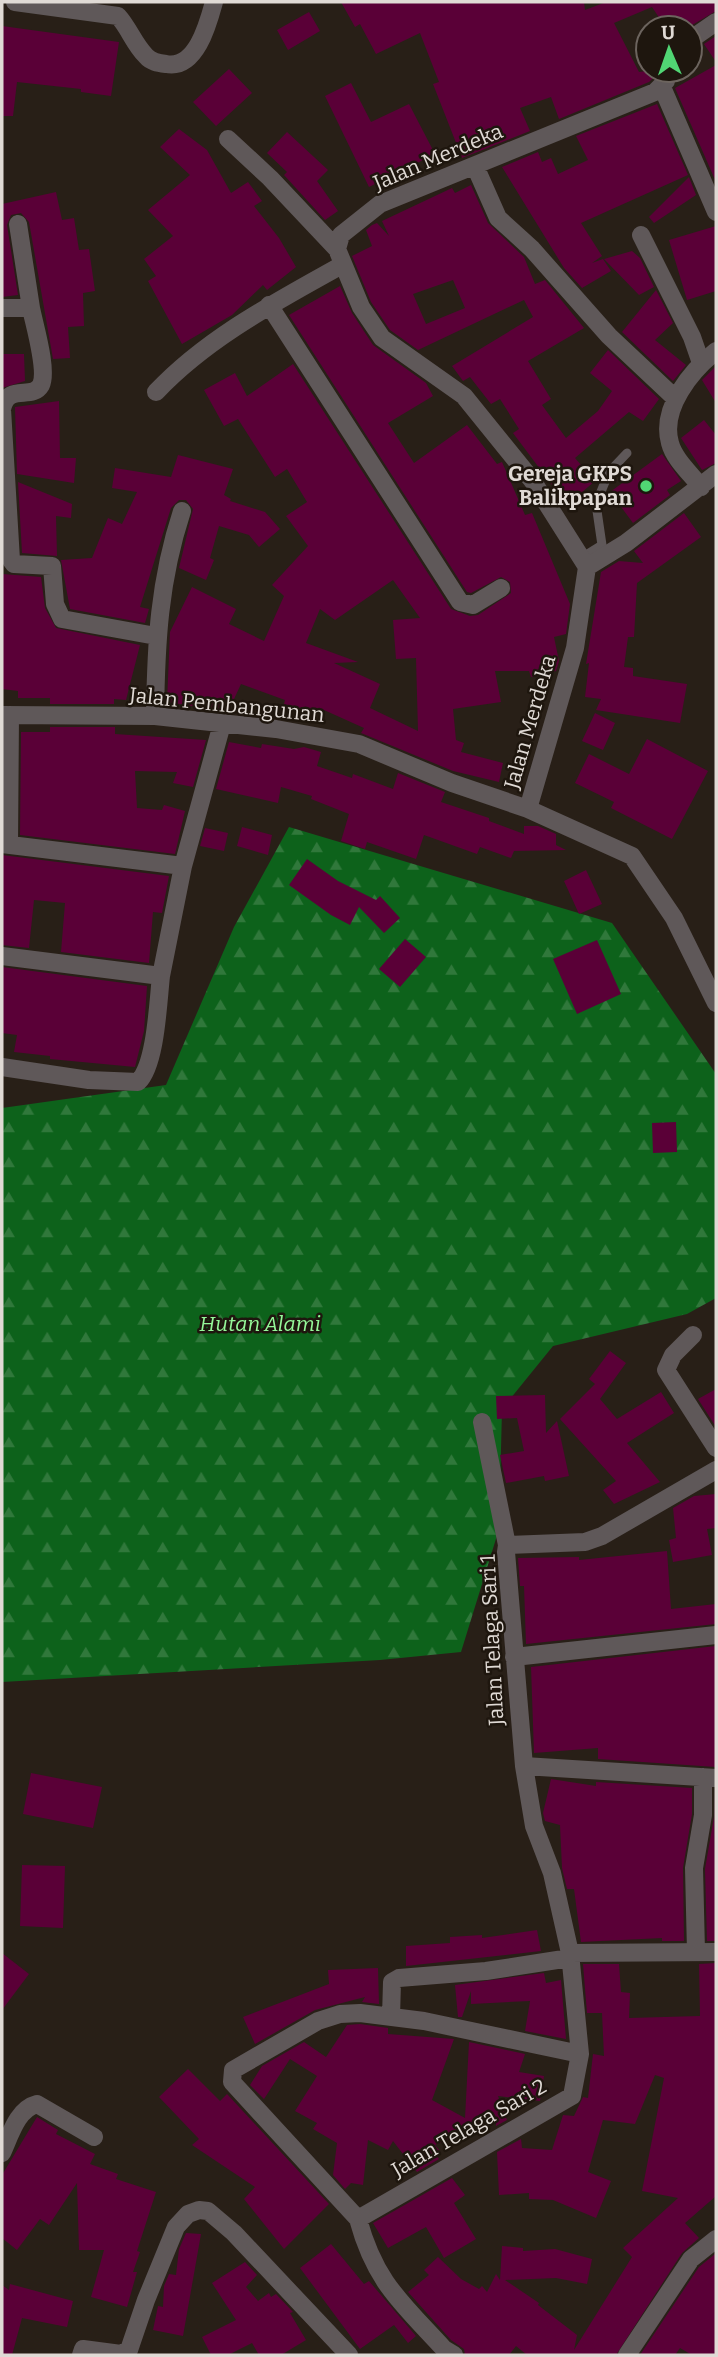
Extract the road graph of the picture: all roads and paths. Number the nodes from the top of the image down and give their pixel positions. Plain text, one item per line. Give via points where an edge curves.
1 (15, 2) edge
2 (214, 2) edge
3 (653, 84) edge
4 (666, 84) edge
5 (228, 139) dead end
6 (475, 166) junction
7 (716, 212) edge
8 (18, 224) dead end
9 (641, 235) dead end
10 (340, 257) junction
11 (269, 305) junction
12 (2, 308) edge
13 (31, 308) junction
14 (716, 351) edge
15 (701, 363) junction
16 (156, 392) dead end
17 (676, 399) junction
18 (627, 453) dead end
19 (5, 469) edge
20 (716, 474) edge
21 (701, 487) junction
22 (182, 511) dead end
23 (584, 563) junction
24 (501, 589) dead end
25 (156, 636) junction
26 (6, 715) edge
27 (155, 716) junction
28 (222, 724) junction
29 (528, 809) junction
30 (6, 845) edge
31 (183, 866) junction
32 (2, 957) edge
33 (161, 976) junction
34 (716, 1003) edge
35 (2, 1068) edge
36 (693, 1335) dead end
37 (482, 1422) dead end
38 (716, 1448) edge
39 (716, 1470) edge
40 (507, 1545) junction
41 (716, 1635) edge
42 (514, 1657) junction
43 (524, 1766) junction
44 (710, 1777) edge
45 (696, 1952) junction
46 (716, 1952) edge
47 (570, 1956) junction
48 (391, 2017) junction
49 (580, 2054) junction
50 (94, 2137) dead end
51 (2, 2154) edge
52 (358, 2219) junction
53 (716, 2239) edge
54 (444, 2353) edge
55 (81, 2355) edge
56 (349, 2355) edge
57 (627, 2355) edge

1 - 2 street via 118,16 145,55 172,65 183,62 198,46
3 - 6 street, Jalan Merdeka
4 - 7 street
5 - 10 street via 270,178
6 - 10 street, Jalan Merdeka via 380,204 341,235
6 - 17 street via 498,218 518,234 609,336
8 - 13 street
9 - 15 street
10 - 11 street
10 - 23 street via 360,307 382,338 464,396 531,480
11 - 16 street via 212,342
11 - 24 street via 460,602 473,605
12 - 13 street
13 - 19 street via 42,384 5,400
14 - 15 street
15 - 17 street
17 - 21 street via 670,445
18 - 23 lane via 613,466 596,504 602,545
19 - 25 street via 12,563 52,566 55,604 62,619
20 - 21 street
21 - 23 street
22 - 25 street via 167,556
23 - 29 street, Jalan Merdeka via 575,648
25 - 27 street
26 - 27 street, Jalan Pembangunan
26 - 30 street
27 - 28 street, Jalan Pembangunan
28 - 29 street, Jalan Pembangunan via 359,744
28 - 31 street
29 - 34 street, Jalan Pembangunan via 632,856 674,918
30 - 31 street
31 - 33 street
32 - 33 street
33 - 35 street via 149,1058 138,1082
36 - 38 street via 673,1355 666,1370
37 - 40 street
39 - 40 street, Jalan Telaga Sari 1 via 592,1540
40 - 42 street, Jalan Telaga Sari 1
41 - 42 street
42 - 43 street, Jalan Telaga Sari 1
43 - 44 street
43 - 47 street, Jalan Telaga Sari 1 via 534,1826 552,1873
44 - 45 street via 694,1868
45 - 46 street
45 - 47 street
47 - 48 street via 486,1971 399,1978 390,1990
47 - 49 street, Jalan Telaga Sari 2
48 - 49 street
48 - 52 street via 340,2014 318,2021 230,2074 232,2082
49 - 52 street, Jalan Telaga Sari 2 via 572,2095
50 - 51 street via 37,2104 27,2106
52 - 54 street via 383,2282
53 - 57 street via 691,2259
55 - 56 street via 83,2349 121,2354 129,2350 176,2227 199,2210 208,2211 234,2233

